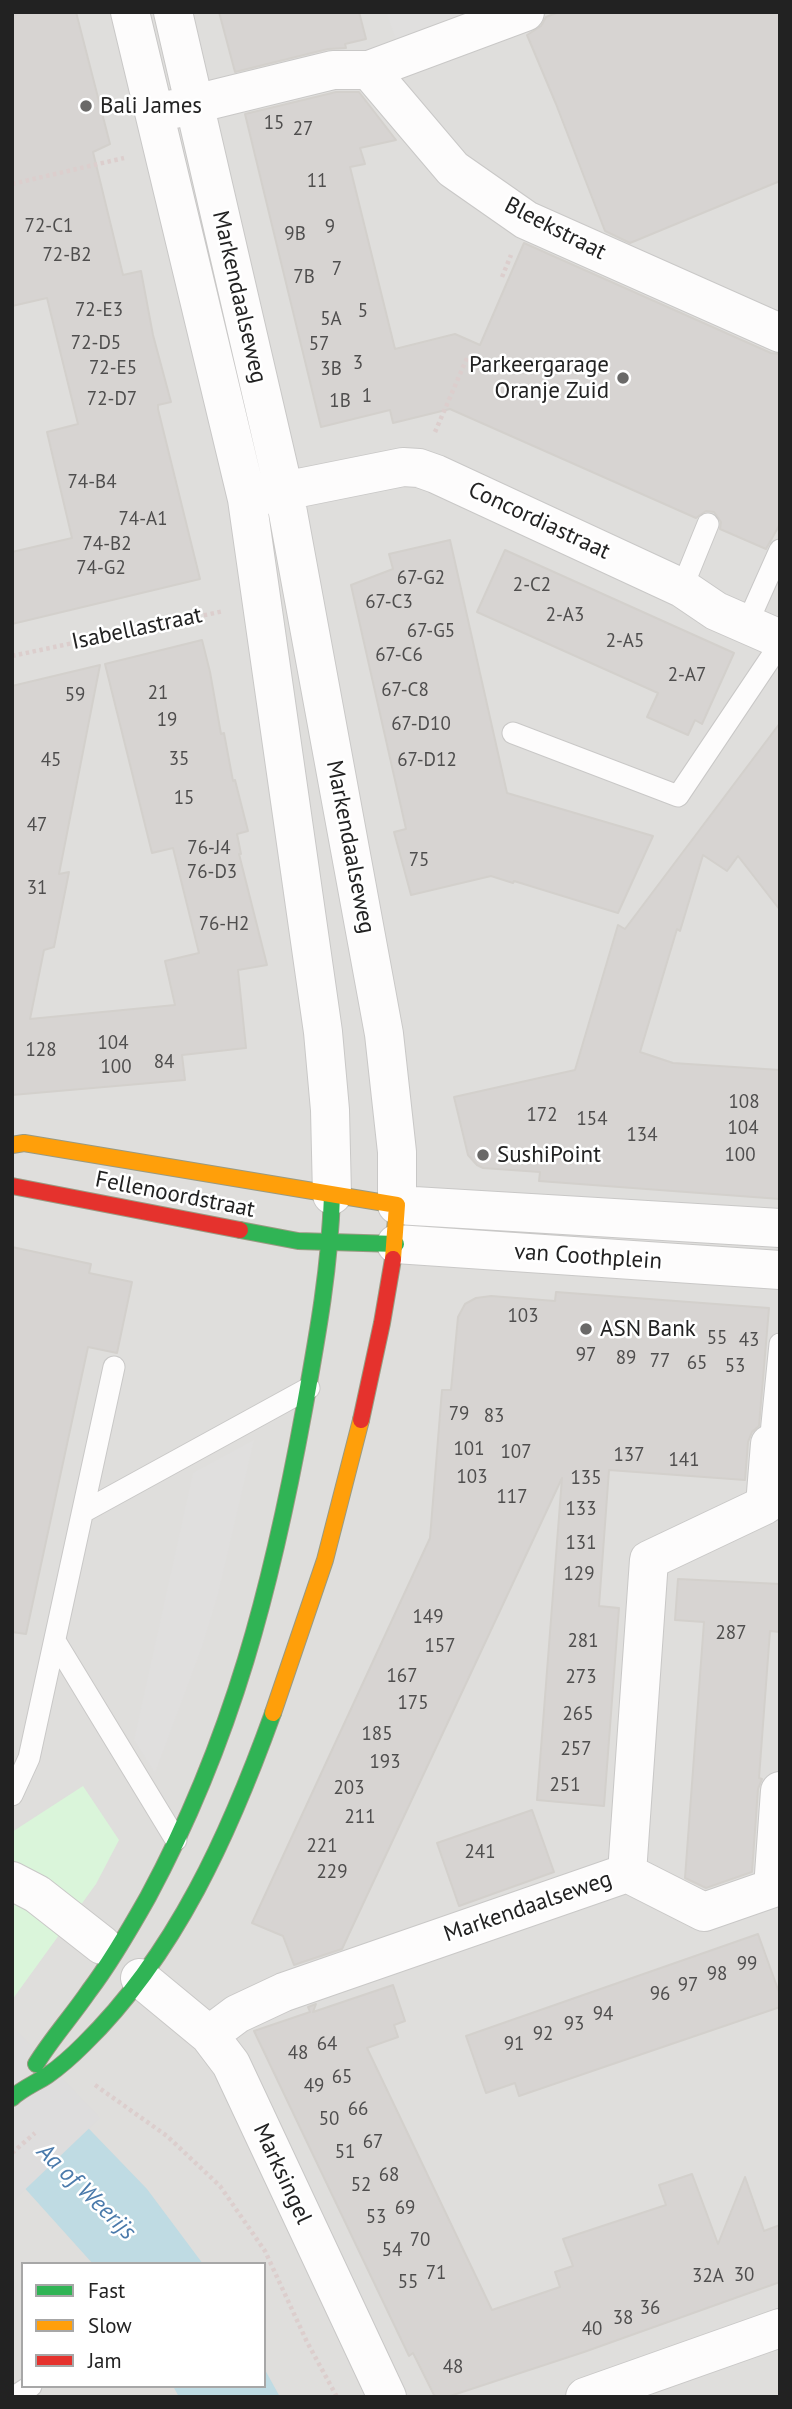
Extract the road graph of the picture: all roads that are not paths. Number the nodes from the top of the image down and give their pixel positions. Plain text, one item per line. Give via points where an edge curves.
1 (130, 12) edge
2 (173, 12) edge
3 (523, 13) edge
4 (369, 70) junction
5 (194, 104) junction
6 (159, 131) junction
7 (780, 333) edge
8 (284, 491) junction
9 (247, 499) junction
10 (708, 524) dead end
11 (780, 550) edge
12 (682, 587) junction
13 (769, 636) edge
14 (513, 733) dead end
15 (12, 1144) edge
16 (12, 1186) edge
17 (332, 1195) junction
18 (397, 1205) junction
19 (780, 1228) edge
20 (331, 1242) junction
21 (396, 1244) junction
22 (780, 1270) edge
23 (780, 1344) edge
24 (114, 1367) dead end
25 (309, 1388) junction
26 (770, 1444) joint
27 (83, 1512) junction
28 (55, 1641) junction
29 (780, 1791) edge
30 (12, 1795) edge
31 (176, 1840) junction
32 (627, 1873) junction
33 (12, 1881) edge
34 (778, 1895) edge
35 (102, 1945) dead end
36 (140, 1979) junction
37 (209, 2035) junction
38 (17, 2094) edge
39 (780, 2328) edge
40 (387, 2397) edge
41 (585, 2397) edge

1 - 6 street, Markendaalseweg
2 - 5 street, Markendaalseweg
3 - 4 street
4 - 5 street via 333,71
4 - 7 street, Bleekstraat via 453,169 526,219
5 - 6 street
5 - 8 street, Markendaalseweg
6 - 9 street, Markendaalseweg
8 - 9 street
8 - 12 street, Concordiastraat via 403,467 419,468
8 - 18 street, Markendaalseweg via 384,1034 397,1152
9 - 17 street, Markendaalseweg via 323,1032
10 - 12 lane
11 - 13 lane
12 - 13 street, Concordiastraat via 716,611
13 - 14 lane via 678,796
15 - 17 main road, Fellenoordstraat
16 - 20 main road, Fellenoordstraat via 299,1241
17 - 18 main road
17 - 20 main road, Markendaalseweg
18 - 19 street, van Coothplein
18 - 21 main road, Markendaalseweg
20 - 21 main road
20 - 25 main road, Markendaalseweg
21 - 22 street, van Coothplein
21 - 36 main road, Markendaalseweg via 377,1349 279,1698 192,1899
23 - 26 lane
24 - 27 lane
25 - 27 lane
25 - 31 main road, Markendaalseweg via 289,1520 241,1676 197,1797
26 - 32 street, Markendaalseweg via 765,1505 649,1560
27 - 28 lane
28 - 30 lane via 29,1758
28 - 31 lane
29 - 34 street
31 - 38 main road, Markendaalseweg via 98,1979
32 - 34 street via 704,1912
32 - 37 street, Markendaalseweg via 284,1992 237,2014
33 - 35 street via 37,1894
36 - 37 street, Marksingel
36 - 38 main road, Markendaalseweg via 55,2071
37 - 40 street, Marksingel via 232,2064
39 - 41 street

